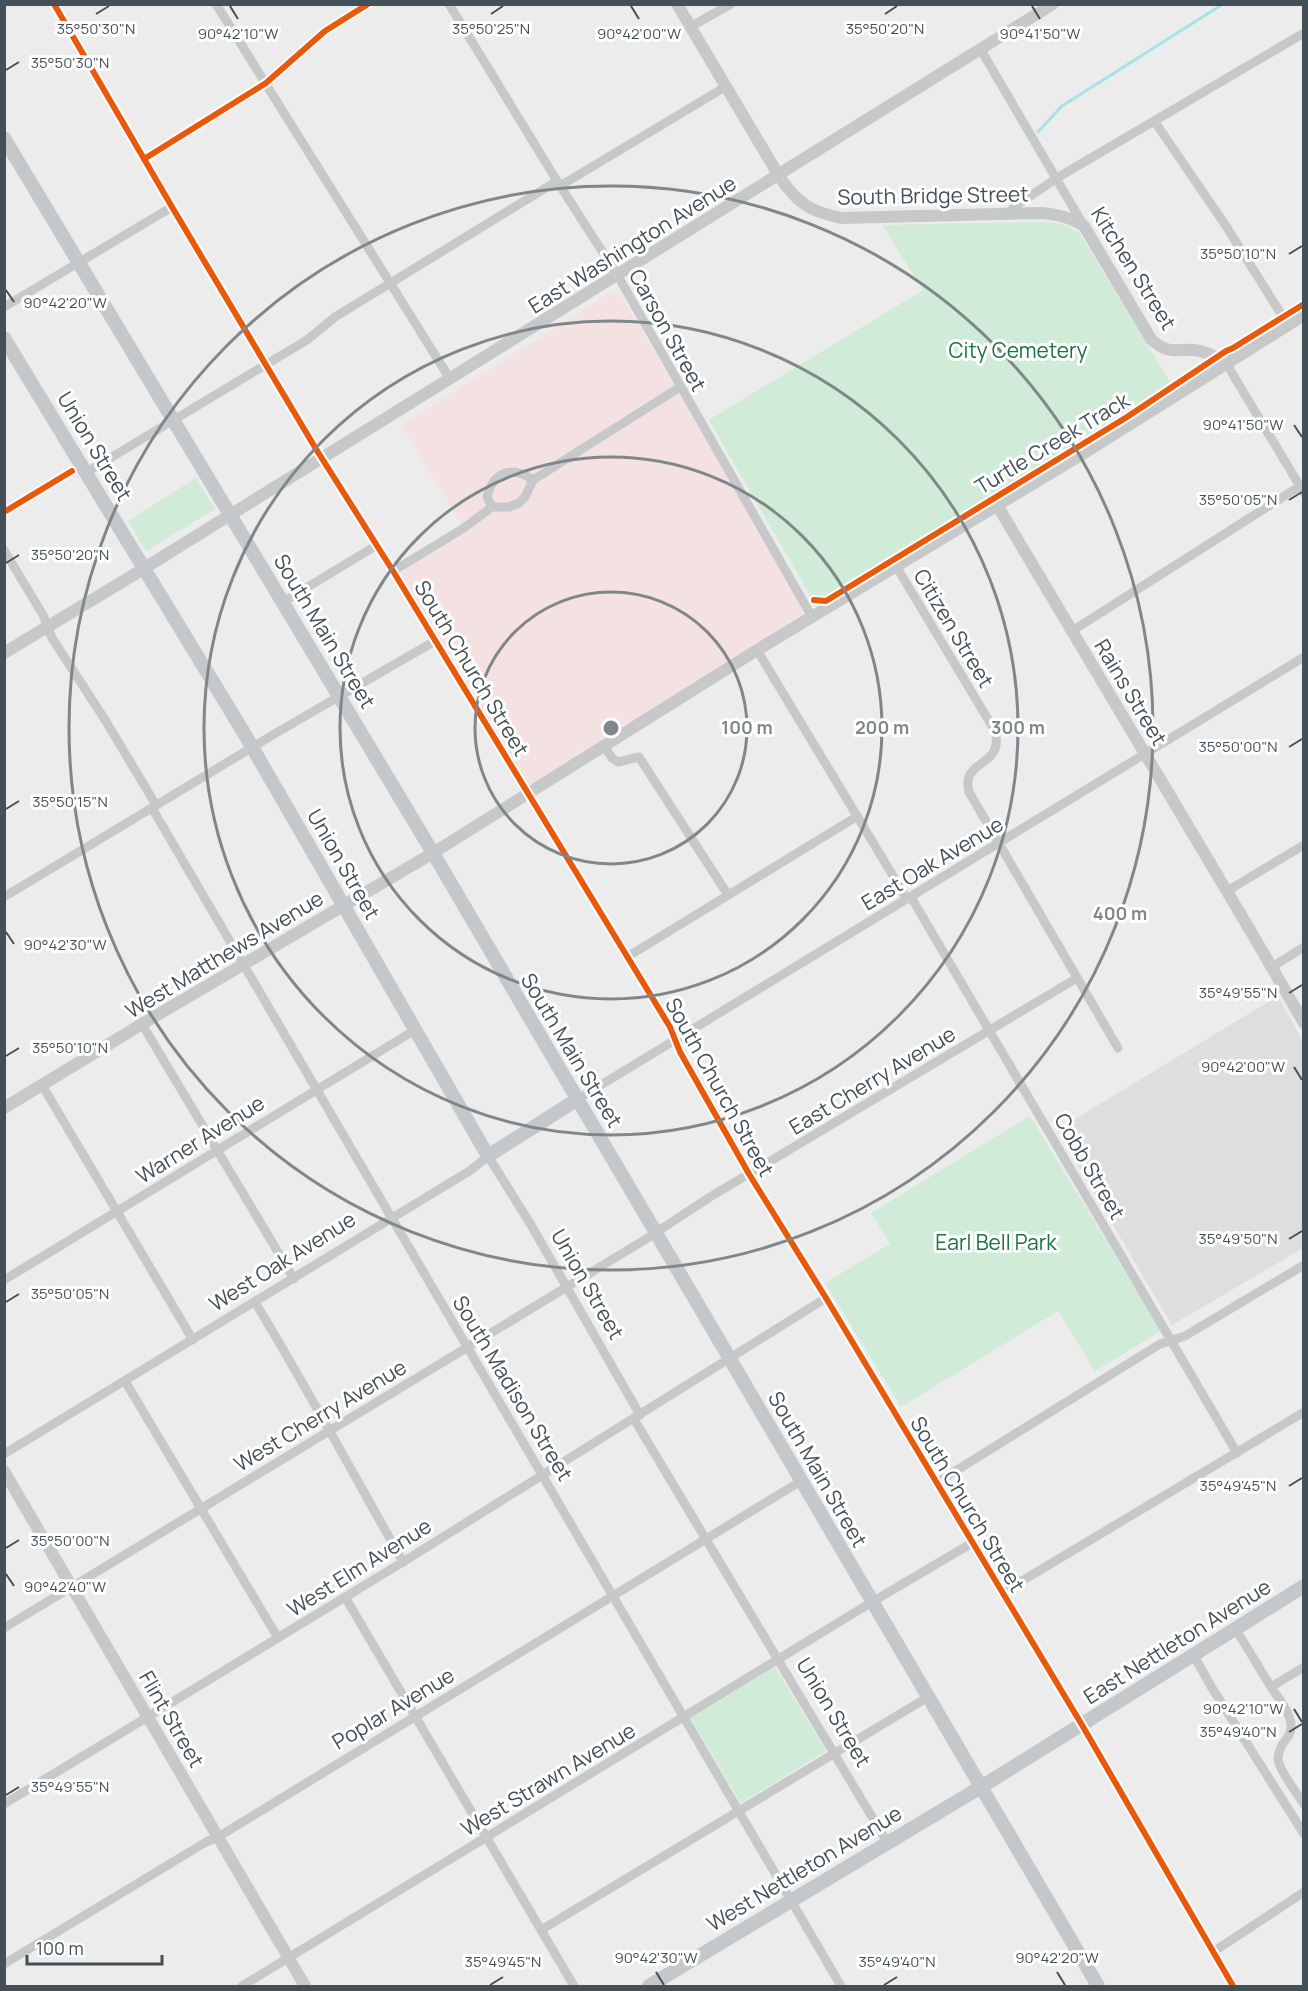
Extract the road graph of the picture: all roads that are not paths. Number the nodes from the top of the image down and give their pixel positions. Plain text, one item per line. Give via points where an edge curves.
1 (54, 4) edge
2 (216, 4) edge
3 (368, 4) edge
4 (449, 4) edge
5 (676, 4) edge
6 (731, 4) edge
7 (1053, 4) edge
8 (690, 27) junction
9 (1304, 33) edge
10 (981, 50) junction
11 (266, 83) junction
12 (725, 87) junction
13 (1155, 122) junction
14 (4, 138) edge
15 (144, 159) junction
16 (778, 176) junction
17 (1058, 178) junction
18 (558, 184) junction
19 (172, 207) junction
20 (1008, 214) junction
21 (1084, 226) junction
22 (79, 263) junction
23 (618, 276) junction
24 (391, 284) junction
25 (4, 308) edge
26 (1304, 315) edge
27 (1288, 325) junction
28 (4, 338) edge
29 (1226, 363) junction
30 (266, 365) junction
31 (450, 379) junction
32 (680, 387) junction
33 (174, 420) junction
34 (322, 458) junction
35 (87, 472) junction
36 (533, 480) junction
37 (1302, 489) edge
38 (997, 505) junction
39 (492, 507) junction
40 (230, 515) junction
41 (376, 544) junction
42 (4, 550) edge
43 (896, 566) junction
44 (145, 568) junction
45 (393, 571) junction
46 (283, 602) junction
47 (812, 617) junction
48 (47, 627) junction
49 (1072, 631) junction
50 (435, 641) junction
51 (757, 650) junction
52 (4, 653) edge
53 (1304, 657) edge
54 (340, 698) junction
55 (604, 746) junction
56 (252, 747) junction
57 (1145, 754) junction
58 (528, 793) junction
59 (154, 807) junction
60 (856, 817) junction
61 (1000, 843) junction
62 (1304, 845) edge
63 (433, 853) junction
64 (1227, 891) junction
65 (728, 896) junction
66 (4, 897) edge
67 (909, 898) junction
68 (344, 905) junction
69 (1304, 947) edge
70 (627, 957) junction
71 (244, 963) junction
72 (1272, 967) junction
73 (1077, 978) junction
74 (1304, 1023) edge
75 (142, 1024) junction
76 (415, 1030) junction
77 (990, 1030) junction
78 (675, 1040) junction
79 (1118, 1048) dead end
80 (42, 1085) junction
81 (317, 1089) junction
82 (578, 1100) junction
83 (4, 1108) edge
84 (216, 1150) junction
85 (489, 1156) junction
86 (749, 1174) junction
87 (117, 1212) junction
88 (391, 1218) junction
89 (655, 1232) junction
90 (1304, 1266) edge
91 (294, 1279) junction
92 (4, 1280) edge
93 (565, 1287) junction
94 (826, 1298) junction
95 (255, 1302) junction
96 (193, 1340) junction
97 (1172, 1341) junction
98 (467, 1346) junction
99 (729, 1358) junction
100 (125, 1381) junction
101 (1304, 1412) edge
102 (637, 1417) junction
103 (330, 1430) junction
104 (1237, 1453) junction
105 (4, 1454) edge
106 (4, 1471) edge
107 (543, 1474) junction
108 (801, 1481) junction
109 (936, 1483) junction
110 (200, 1509) junction
111 (706, 1539) junction
112 (972, 1543) junction
113 (403, 1562) junction
114 (1304, 1586) edge
115 (72, 1587) junction
116 (1002, 1593) junction
117 (614, 1595) junction
118 (345, 1597) junction
119 (872, 1602) junction
120 (4, 1628) edge
121 (1235, 1628) junction
122 (278, 1638) junction
123 (1193, 1654) junction
124 (778, 1659) junction
125 (1304, 1667) edge
126 (1271, 1687) junction
127 (928, 1697) junction
128 (415, 1715) junction
129 (148, 1716) junction
130 (684, 1717) junction
131 (1082, 1725) junction
132 (834, 1753) junction
133 (981, 1787) junction
134 (4, 1804) edge
135 (1304, 1804) edge
136 (739, 1811) junction
137 (1304, 1834) edge
138 (218, 1837) junction
139 (486, 1838) junction
140 (887, 1842) junction
141 (1304, 1892) edge
142 (791, 1900) junction
143 (541, 1930) junction
144 (1213, 1952) junction
145 (288, 1958) junction
146 (4, 1964) edge
147 (242, 1986) edge
148 (305, 1986) edge
149 (574, 1986) edge
150 (649, 1986) edge
151 (841, 1986) edge
152 (1098, 1986) edge
153 (1233, 1986) edge

1 - 15 street, South Church Street
2 - 11 street
3 - 11 street via 325,30
4 - 18 street, Carson Street
5 - 8 street, South Bridge Street
6 - 8 street
7 - 10 street, East Washington Avenue
8 - 12 street, South Bridge Street
9 - 13 street
10 - 16 street, East Washington Avenue
10 - 17 street, Kitchen Street
11 - 15 street
11 - 24 street
12 - 16 street, South Bridge Street
12 - 18 street
13 - 17 street
13 - 27 street
14 - 22 main road, South Main Street
15 - 19 street, South Church Street
16 - 20 street, South Bridge Street via 800,202 822,214 842,218
16 - 23 street, East Washington Avenue
17 - 20 street
17 - 21 street, Kitchen Street
18 - 23 street, Carson Street
18 - 24 street
19 - 22 street
19 - 30 street, South Church Street
20 - 21 street, South Bridge Street via 1062,215
21 - 29 street, Kitchen Street via 1160,348 1198,350
22 - 25 street
22 - 33 main road, South Main Street
23 - 31 street, East Washington Avenue
23 - 32 street, Carson Street
24 - 30 street
24 - 31 street
26 - 27 street, West Matthews Avenue
27 - 29 street, West Matthews Avenue
28 - 35 main road, Union Street
29 - 37 street
29 - 38 street, West Matthews Avenue
30 - 33 street
30 - 34 street, South Church Street
31 - 34 street, East Washington Avenue
32 - 36 street
32 - 47 street, Carson Street
33 - 35 street
33 - 40 main road, South Main Street
34 - 40 street, East Washington Avenue
34 - 41 street, South Church Street
35 - 44 main road, Union Street
36 - 39 street via 519,503
36 - 39 street via 517,473 499,476 487,497
37 - 49 street
38 - 43 street, West Matthews Avenue
38 - 49 street, Rains Street
39 - 45 street
40 - 44 street, East Washington Avenue
40 - 46 main road, South Main Street
41 - 45 street, South Church Street
41 - 46 street
42 - 48 street, South Madison Street
43 - 47 street, West Matthews Avenue
43 - 61 street, Citizen Street via 994,731 997,747 970,773 967,782
44 - 48 street, East Washington Avenue
44 - 56 main road, Union Street
45 - 50 street, South Church Street
46 - 54 main road, South Main Street
47 - 51 street, West Matthews Avenue
48 - 52 street, East Washington Avenue
48 - 59 street, South Madison Street
49 - 57 street, Rains Street
50 - 54 street
50 - 58 street, South Church Street
51 - 55 street, West Matthews Avenue
51 - 60 street, Cobb Street
53 - 57 street, East Oak Avenue
54 - 56 street
54 - 63 main road, South Main Street
55 - 58 street, West Matthews Avenue
55 - 65 street via 618,762 639,756
56 - 59 street
56 - 68 main road, Union Street
57 - 61 street, East Oak Avenue
57 - 64 street, Rains Street
58 - 63 street, West Matthews Avenue
58 - 70 street, South Church Street
59 - 66 street
59 - 71 street, South Madison Street
60 - 65 street
60 - 67 street, Cobb Street
61 - 67 street, East Oak Avenue
61 - 73 street, Citizen Street
62 - 64 street
63 - 68 street, West Matthews Avenue
63 - 82 main road, South Main Street
64 - 72 street, Rains Street
65 - 70 street
67 - 77 street, Cobb Street
67 - 78 street, East Oak Avenue
68 - 71 street, West Matthews Avenue
68 - 76 main road, Union Street
69 - 72 street
70 - 78 street, South Church Street
71 - 75 street, West Matthews Avenue
71 - 81 street, South Madison Street
72 - 74 street, Rains Street
73 - 77 street, East Cherry Avenue
73 - 79 street, Citizen Street
75 - 80 street, West Matthews Avenue
75 - 84 street
76 - 81 street, Warner Avenue
76 - 85 main road, Union Street
77 - 86 street, East Cherry Avenue
77 - 97 street, Cobb Street
78 - 82 street, East Oak Avenue
78 - 86 street, South Church Street
80 - 83 street, West Matthews Avenue
80 - 87 street
81 - 84 street, Warner Avenue
81 - 88 street, South Madison Street
82 - 85 main road, West Oak Avenue
82 - 89 main road, South Main Street
84 - 87 street, Warner Avenue
84 - 91 street
85 - 88 street, West Oak Avenue
85 - 93 street, Union Street
86 - 89 street, East Cherry Avenue
86 - 94 street, South Church Street
87 - 92 street, Warner Avenue
87 - 96 street
88 - 91 street, West Oak Avenue
88 - 98 street, South Madison Street
89 - 93 street, West Cherry Avenue
89 - 99 main road, South Main Street
90 - 97 street
91 - 95 street, West Oak Avenue
93 - 98 street, West Cherry Avenue
93 - 102 street, Union Street
94 - 99 street, West Elm Avenue
94 - 109 street, South Church Street
95 - 96 street, West Oak Avenue
95 - 103 street
96 - 100 street, West Oak Avenue
97 - 104 street, Cobb Street
97 - 109 street via 1115,1371
98 - 103 street, West Cherry Avenue
98 - 107 street, South Madison Street
99 - 102 street, West Elm Avenue
99 - 108 main road, South Main Street
100 - 105 street, West Oak Avenue
100 - 110 street
101 - 104 street
102 - 107 street, West Elm Avenue
102 - 111 street, Union Street
103 - 110 street, West Cherry Avenue
103 - 113 street
104 - 116 street
106 - 115 street, Flint Street
107 - 113 street, West Elm Avenue
107 - 117 street, South Madison Street
108 - 111 street, Poplar Avenue
108 - 119 main road, South Main Street
109 - 112 street, South Church Street
110 - 115 street, West Cherry Avenue
110 - 122 street
111 - 117 street, Poplar Avenue
111 - 124 street, Union Street
112 - 116 street, South Church Street
112 - 119 street, West Strawn Avenue
113 - 118 street, West Elm Avenue
114 - 121 main road, East Nettleton Avenue
115 - 120 street, West Cherry Avenue
115 - 129 street, Flint Street
116 - 131 street, South Church Street
117 - 128 street, Poplar Avenue
117 - 130 street, South Madison Street
118 - 122 street, West Elm Avenue
118 - 128 street
119 - 124 street, West Strawn Avenue
119 - 127 main road, South Main Street
121 - 123 main road, East Nettleton Avenue
121 - 126 street
122 - 129 street, West Elm Avenue
123 - 131 main road, East Nettleton Avenue
123 - 137 street
124 - 130 street, West Strawn Avenue
124 - 132 street, Union Street
125 - 126 street
126 - 135 street via 1292,1725 1281,1746 1279,1763
127 - 132 street
127 - 133 main road, South Main Street
128 - 138 street, Poplar Avenue
128 - 139 street
129 - 134 street, West Elm Avenue
129 - 138 street, Flint Street
130 - 136 street, South Madison Street
130 - 139 street, West Strawn Avenue
131 - 133 main road, East Nettleton Avenue
131 - 144 street, South Church Street
132 - 136 street
132 - 140 street, Union Street
133 - 140 main road, West Nettleton Avenue
133 - 152 main road, South Main Street
136 - 142 street, South Madison Street
136 - 143 street
138 - 145 street, Flint Street
138 - 146 street, Poplar Avenue
139 - 143 street
139 - 145 street, West Strawn Avenue
140 - 142 main road, West Nettleton Avenue
141 - 144 street
142 - 150 main road, West Nettleton Avenue
142 - 151 street, South Madison Street
143 - 149 street
144 - 153 street, South Church Street
145 - 147 street, West Strawn Avenue
145 - 148 street, Flint Street

